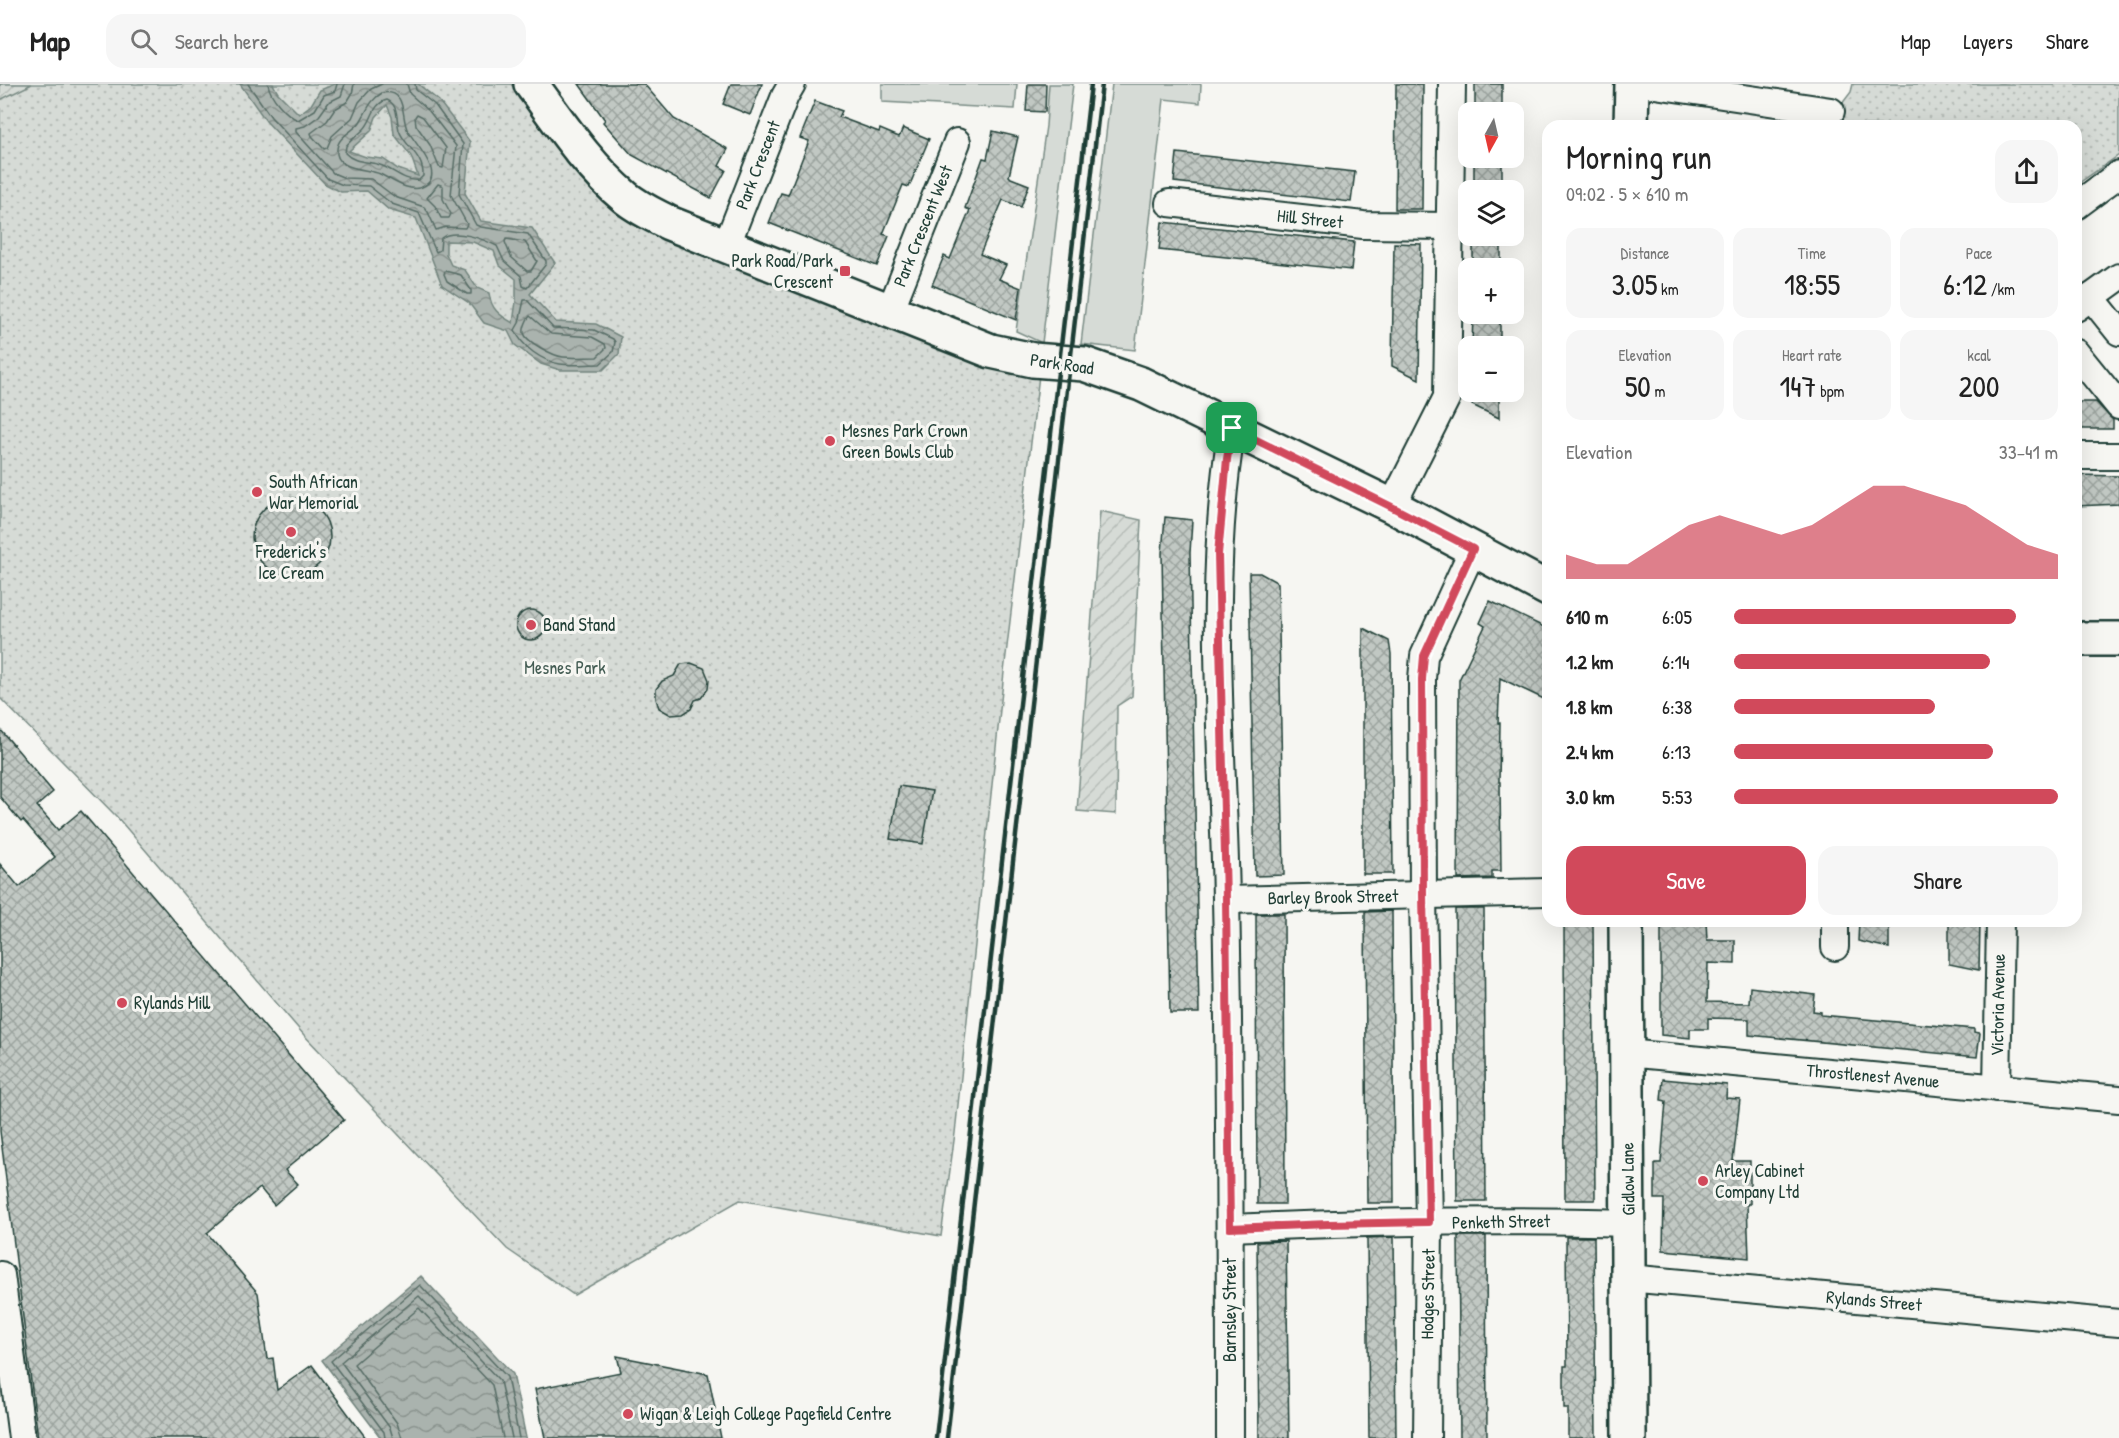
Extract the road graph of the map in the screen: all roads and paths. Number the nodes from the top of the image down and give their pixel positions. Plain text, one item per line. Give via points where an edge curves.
1 (531, 84) edge
2 (792, 84) edge
3 (1452, 84) edge
4 (1632, 84) edge
5 (1648, 84) edge
6 (1831, 111) dead end
7 (1631, 120) edge
8 (957, 142) dead end
9 (2119, 174) edge
10 (2082, 202) edge
11 (1169, 204) dead end
12 (1450, 226) junction
13 (726, 247) junction
14 (2119, 277) edge
15 (2084, 303) edge
16 (890, 310) junction
17 (2119, 332) edge
18 (2082, 360) edge
19 (2119, 406) edge
20 (1232, 428) junction
21 (2082, 456) edge
22 (2119, 456) edge
23 (1392, 507) junction
24 (1473, 549) junction
25 (1542, 586) edge
26 (2082, 639) edge
27 (2119, 639) edge
28 (1542, 892) edge
29 (1423, 895) junction
30 (1226, 900) junction
31 (1626, 927) edge
32 (1835, 927) edge
33 (2000, 927) edge
34 (1835, 946) dead end
35 (1626, 1053) junction
36 (1997, 1088) junction
37 (2119, 1099) edge
38 (1429, 1222) junction
39 (1628, 1223) junction
40 (1230, 1228) junction
41 (1, 1275) edge
42 (1628, 1278) junction
43 (2119, 1323) edge
44 (22, 1438) edge
45 (1230, 1438) edge
46 (1427, 1438) edge
47 (1629, 1438) edge

1 - 13 main road, Park Road via 582,153 627,199
2 - 13 street, Park Crescent
3 - 12 street
4 - 7 main road
5 - 6 street
8 - 16 street, Park Crescent West
9 - 10 street
11 - 12 street, Hill Street via 1363,225
12 - 23 street via 1447,397
13 - 16 main road, Park Road
14 - 15 street
15 - 17 street
16 - 20 main road, Park Road via 1009,356 1084,364 1110,372
18 - 19 street
20 - 23 main road, Park Road
20 - 30 street, Barnsley Street via 1218,554
21 - 22 street
23 - 24 main road, Park Road
24 - 25 main road, Park Road
24 - 29 street, Hodges Street via 1424,656
26 - 27 main road
28 - 29 street, Barley Brook Street
29 - 30 street, Barley Brook Street
29 - 38 street, Hodges Street
30 - 40 street, Barnsley Street
31 - 35 main road, Gidlow Lane
32 - 34 street
33 - 36 street, Victoria Avenue
35 - 36 street, Throstlenest Avenue
35 - 39 main road, Gidlow Lane
36 - 37 street, Throstlenest Avenue
38 - 39 street, Penketh Street
38 - 40 street, Penketh Street
38 - 46 street, Hodges Street
39 - 42 main road, Gidlow Lane
40 - 45 street, Barnsley Street
41 - 44 street
42 - 43 street, Rylands Street
42 - 47 main road, Gidlow Lane

